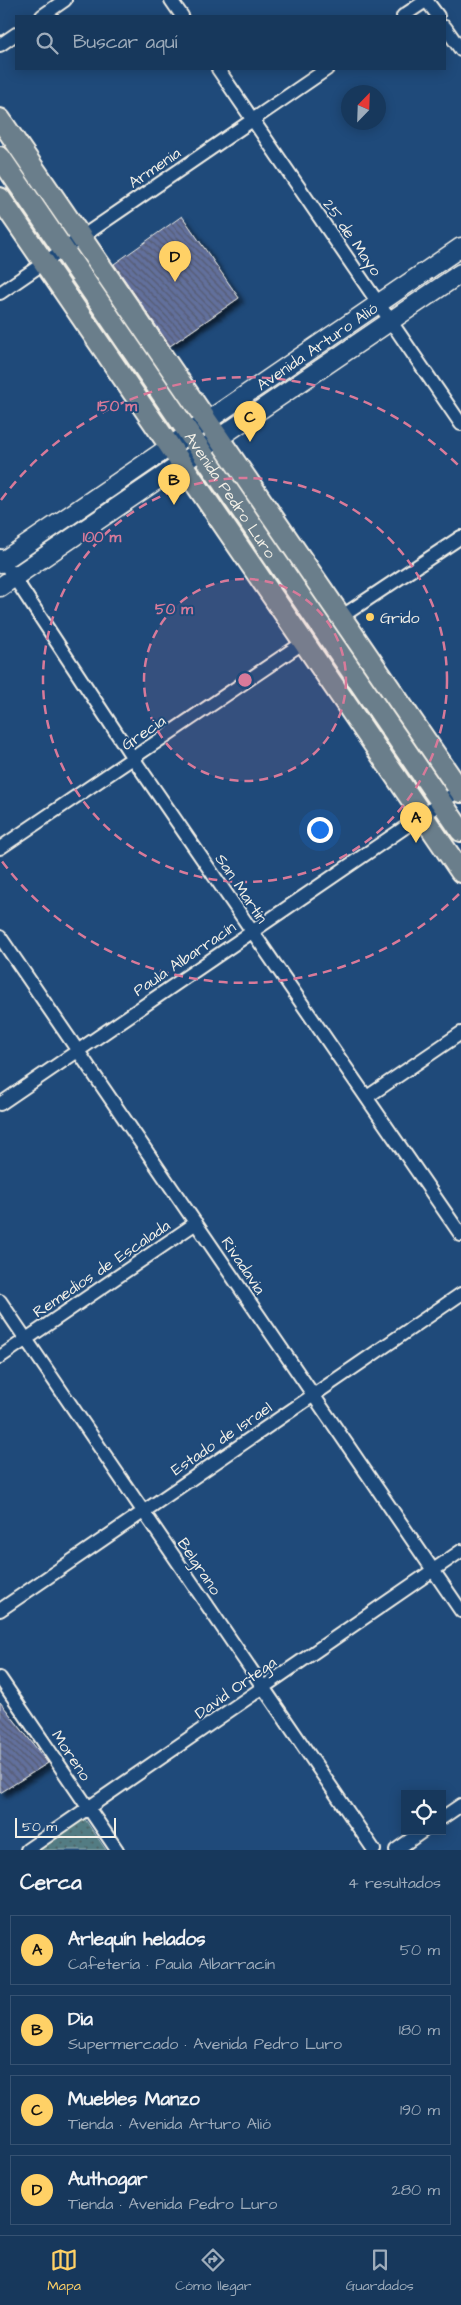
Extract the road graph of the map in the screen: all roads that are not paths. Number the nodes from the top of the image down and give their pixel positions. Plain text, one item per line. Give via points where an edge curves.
1 (65, 0) edge
2 (171, 0) edge
3 (426, 0) edge
4 (43, 15) edge
5 (181, 15) edge
6 (404, 15) edge
7 (437, 15) edge
8 (446, 28) edge
9 (15, 35) edge
10 (0, 45) edge
11 (461, 50) edge
12 (219, 70) edge
13 (326, 70) edge
14 (0, 119) edge
15 (253, 120) junction
16 (0, 157) edge
17 (0, 198) edge
18 (80, 236) junction
19 (461, 247) edge
20 (63, 249) junction
21 (44, 262) junction
22 (461, 273) edge
23 (0, 293) edge
24 (380, 304) junction
25 (391, 320) junction
26 (461, 424) edge
27 (212, 429) junction
28 (194, 441) junction
29 (175, 454) junction
30 (461, 537) edge
31 (1, 560) edge
32 (7, 582) edge
33 (341, 617) junction
34 (304, 642) junction
35 (133, 758) junction
36 (460, 790) edge
37 (441, 802) junction
38 (422, 815) junction
39 (461, 831) edge
40 (0, 848) edge
41 (461, 872) edge
42 (252, 932) junction
43 (0, 937) edge
44 (461, 1033) edge
45 (78, 1051) junction
46 (367, 1097) junction
47 (0, 1104) edge
48 (196, 1223) junction
49 (461, 1235) edge
50 (461, 1294) edge
51 (0, 1301) edge
52 (26, 1339) junction
53 (0, 1357) edge
54 (314, 1395) junction
55 (143, 1512) junction
56 (461, 1551) edge
57 (433, 1570) junction
58 (0, 1610) edge
59 (461, 1610) edge
60 (0, 1678) edge
61 (263, 1687) junction
62 (461, 1805) edge
63 (88, 1808) junction
64 (446, 1815) edge
65 (417, 1835) edge
66 (26, 1850) edge
67 (117, 1850) edge
68 (374, 1850) edge
69 (396, 1850) edge

1 - 4 street
2 - 5 street
3 - 6 street
3 - 7 street
8 - 11 street
9 - 10 street
12 - 15 street, 25 de Mayo
13 - 15 street, Armenia
14 - 18 highway, Avenida Pedro Luro
15 - 18 street, Armenia
15 - 24 street, 25 de Mayo
16 - 20 highway, Avenida Pedro Luro
17 - 21 highway, Avenida Pedro Luro
18 - 20 street, Armenia
18 - 27 highway, Avenida Pedro Luro
19 - 24 main road, Avenida Arturo Alió
20 - 21 street, Armenia
20 - 28 highway, Avenida Pedro Luro
21 - 23 street, Armenia
21 - 29 highway, Avenida Pedro Luro
22 - 25 main road, Avenida Arturo Alió
24 - 25 street, 25 de Mayo
24 - 27 main road, Avenida Arturo Alió
25 - 26 street, 25 de Mayo
25 - 27 main road, Avenida Arturo Alió
27 - 28 main road, Avenida Arturo Alió
27 - 33 highway, Avenida Pedro Luro
28 - 29 main road, Avenida Arturo Alió
28 - 37 highway, Avenida Pedro Luro
29 - 31 main road, Avenida Arturo Alió
29 - 32 main road, Avenida Arturo Alió
29 - 34 highway, Avenida Pedro Luro
30 - 33 street
31 - 32 street, San Martín
32 - 35 street, San Martín
33 - 36 highway, Avenida Pedro Luro
34 - 35 street, Grecia
34 - 38 highway, Avenida Pedro Luro
35 - 40 street, Grecia
35 - 42 street, San Martín
36 - 37 street, Paula Albarracín
37 - 38 street, Paula Albarracín
37 - 39 highway, Avenida Pedro Luro
38 - 41 highway, Avenida Pedro Luro
38 - 42 street, Paula Albarracín
42 - 45 street, Paula Albarracín
42 - 46 street, San Martín
43 - 45 street, Rivadavia
44 - 46 street
45 - 47 street, Paula Albarracín
45 - 48 street, Rivadavia
46 - 49 street, San Martín
48 - 52 street, Remedios de Escalada
48 - 54 street, Rivadavia
50 - 54 street, Estado de Israel
51 - 52 street, Belgrano
52 - 53 street, Remedios de Escalada
52 - 55 street, Belgrano
54 - 55 street, Estado de Israel
54 - 57 street, Rivadavia
55 - 58 street, Estado de Israel
55 - 61 street, Belgrano
56 - 57 street, David Ortega
57 - 59 street, Rivadavia
57 - 61 street, David Ortega
60 - 63 street, Moreno
61 - 63 street, David Ortega
61 - 68 street, Belgrano
62 - 64 street
63 - 66 street, David Ortega
63 - 67 street, Moreno
65 - 69 street

